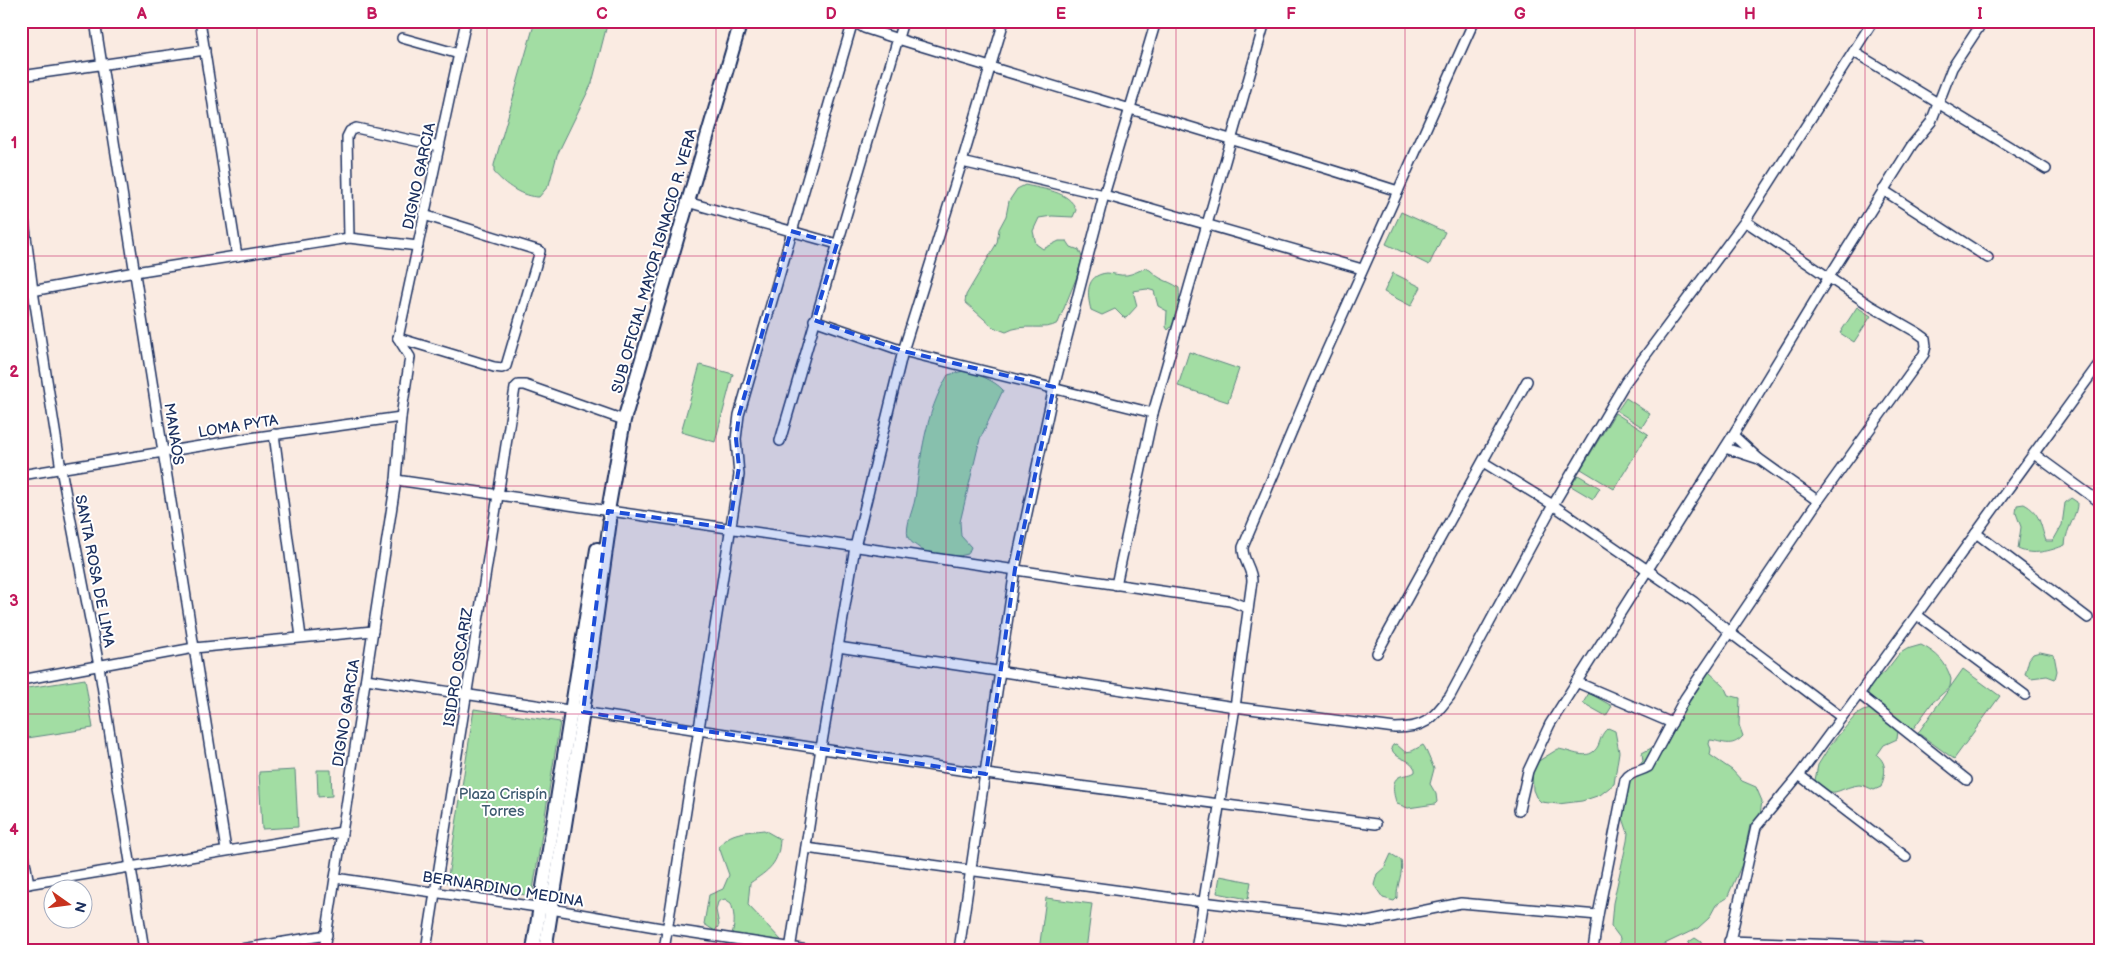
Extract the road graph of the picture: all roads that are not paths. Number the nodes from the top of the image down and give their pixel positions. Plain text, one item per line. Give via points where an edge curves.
1 (95, 21) edge
2 (200, 21) edge
3 (466, 21) edge
4 (741, 21) edge
5 (853, 21) edge
6 (903, 21) edge
7 (1004, 21) edge
8 (1156, 21) edge
9 (1474, 21) edge
10 (1873, 21) edge
11 (1983, 21) edge
12 (1264, 25) dead end
13 (402, 38) dead end
14 (898, 39) junction
15 (205, 50) junction
16 (1854, 52) junction
17 (459, 54) junction
18 (102, 64) junction
19 (989, 67) junction
20 (21, 76) edge
21 (1939, 102) junction
22 (1129, 110) junction
23 (1232, 138) junction
24 (439, 146) junction
25 (962, 162) junction
26 (2046, 169) dead end
27 (1883, 190) junction
28 (1398, 191) junction
29 (1104, 195) junction
30 (21, 197) edge
31 (687, 202) junction
32 (424, 215) junction
33 (1746, 222) junction
34 (1208, 224) junction
35 (791, 231) junction
36 (349, 238) junction
37 (837, 244) junction
38 (418, 246) junction
39 (237, 256) junction
40 (1988, 258) dead end
41 (1362, 268) junction
42 (135, 272) junction
43 (1829, 277) junction
44 (33, 291) junction
45 (21, 294) edge
46 (814, 320) junction
47 (398, 338) junction
48 (903, 351) junction
49 (2101, 361) edge
50 (2097, 374) edge
51 (1526, 381) dead end
52 (1054, 387) junction
53 (1153, 413) junction
54 (400, 417) junction
55 (624, 420) junction
56 (274, 434) junction
57 (1733, 435) junction
58 (780, 441) dead end
59 (1725, 448) junction
60 (163, 452) junction
61 (2034, 454) junction
62 (1759, 459) junction
63 (1484, 462) junction
64 (61, 469) junction
65 (21, 475) edge
66 (396, 480) junction
67 (499, 495) junction
68 (1818, 501) junction
69 (2101, 503) edge
70 (1553, 505) junction
71 (608, 511) junction
72 (729, 528) junction
73 (1976, 533) junction
74 (855, 547) junction
75 (1015, 569) junction
76 (1646, 570) junction
77 (1116, 585) junction
78 (1248, 608) junction
79 (1917, 615) junction
80 (2088, 618) dead end
81 (373, 631) junction
82 (1729, 632) junction
83 (301, 637) junction
84 (194, 648) junction
85 (838, 648) junction
86 (1377, 653) dead end
87 (99, 666) junction
88 (1001, 672) junction
89 (366, 678) junction
90 (21, 680) edge
91 (1576, 682) junction
92 (467, 694) junction
93 (1859, 694) junction
94 (2025, 695) dead end
95 (1235, 707) junction
96 (577, 711) junction
97 (1841, 717) junction
98 (1672, 723) junction
99 (698, 730) junction
100 (821, 748) junction
101 (986, 774) junction
102 (1799, 775) junction
103 (1966, 780) dead end
104 (1219, 803) junction
105 (1519, 810) dead end
106 (1376, 824) dead end
107 (342, 832) junction
108 (21, 839) edge
109 (806, 848) junction
110 (226, 850) junction
111 (1906, 857) dead end
112 (130, 867) junction
113 (972, 870) junction
114 (335, 878) junction
115 (25, 884) edge
116 (436, 892) junction
117 (1203, 902) junction
118 (546, 908) junction
119 (1598, 915) junction
120 (667, 929) junction
121 (326, 935) junction
122 (1728, 945) edge
123 (790, 948) edge
124 (144, 950) edge
125 (236, 950) edge
126 (324, 950) edge
127 (426, 950) edge
128 (533, 950) edge
129 (545, 950) edge
130 (664, 950) edge
131 (808, 950) edge
132 (960, 950) edge
133 (1196, 950) edge
134 (1593, 950) edge
135 (1922, 950) edge

1 - 18 street, MANAOS
2 - 15 street
3 - 17 street, DIGNO GARCIA
4 - 31 street, SUB OFICIAL MAYOR IGNACIO R. VERA
5 - 14 street
5 - 35 street
6 - 14 street
7 - 19 street
8 - 22 street
9 - 28 street
10 - 16 street
11 - 21 street via 1952,68
12 - 23 street
13 - 17 street
14 - 19 street
14 - 37 street
15 - 18 street
15 - 39 street
16 - 21 street
16 - 33 street
17 - 24 street, DIGNO GARCIA
18 - 20 street
18 - 42 street, MANAOS
19 - 22 street
19 - 25 street
21 - 26 street
21 - 27 street via 1931,122
22 - 23 street
22 - 29 street
23 - 28 street
23 - 34 street
24 - 32 street, DIGNO GARCIA
24 - 36 street via 356,128 350,131 347,137
25 - 29 street
25 - 48 street
27 - 40 street
27 - 43 street
28 - 41 street
29 - 34 street
29 - 52 street
30 - 44 street, SANTA ROSA DE LIMA
31 - 35 street
31 - 55 street, SUB OFICIAL MAYOR IGNACIO R. VERA
32 - 38 street, DIGNO GARCIA
32 - 47 street via 540,251 506,366 494,367
33 - 43 street
33 - 70 street via 1624,383
34 - 41 street
34 - 53 street
35 - 37 street
35 - 72 street via 739,415 736,439 739,475
36 - 38 street
36 - 39 street
37 - 46 street
38 - 47 street, DIGNO GARCIA
39 - 42 street
41 - 78 street via 1244,547 1243,555 1252,575
42 - 44 street
42 - 60 street, MANAOS
43 - 57 street
43 - 68 street via 1918,333 1925,338 1926,346 1924,354
44 - 45 street
44 - 64 street, SANTA ROSA DE LIMA
46 - 48 street
46 - 58 street
47 - 54 street, DIGNO GARCIA via 410,357
48 - 52 street
48 - 74 street
49 - 50 street
50 - 61 street
51 - 63 street
52 - 53 street
52 - 75 street
53 - 77 street
54 - 56 street, LOMA PYTA
54 - 66 street, DIGNO GARCIA
55 - 67 street, ISIDRO OSCARIZ via 525,385 518,386 515,388
55 - 71 street, SUB OFICIAL MAYOR IGNACIO R. VERA
56 - 60 street, LOMA PYTA
56 - 83 street
57 - 59 street
57 - 62 street
59 - 62 street
59 - 76 street
60 - 64 street, LOMA PYTA
60 - 84 street, MANAOS
61 - 69 street
61 - 73 street
62 - 68 street
63 - 70 street
63 - 86 street
64 - 65 street, LOMA PYTA
64 - 87 street, SANTA ROSA DE LIMA
66 - 67 street
66 - 81 street, DIGNO GARCIA
67 - 71 street
67 - 92 street, ISIDRO OSCARIZ
68 - 82 street
70 - 76 street
70 - 95 street via 1450,696 1428,721 1413,728 1395,728
71 - 72 street
71 - 96 street, SUB OFICIAL MAYOR IGNACIO R. VERA via 610,521
72 - 74 street
72 - 99 street
73 - 79 street
73 - 80 street
74 - 75 street
74 - 85 street
75 - 77 street
75 - 88 street
76 - 82 street via 1694,602
76 - 91 street
77 - 78 street via 1230,601
78 - 95 street
79 - 93 street
79 - 94 street
81 - 83 street
81 - 89 street, DIGNO GARCIA
82 - 97 street
82 - 98 street
83 - 84 street
84 - 87 street
84 - 110 street, MANAOS
85 - 88 street
85 - 100 street
87 - 90 street
87 - 112 street, SANTA ROSA DE LIMA
88 - 95 street
88 - 101 street
89 - 92 street
89 - 107 street, DIGNO GARCIA
91 - 98 street
91 - 105 street via 1550,724 1528,771
92 - 96 street
92 - 116 street, ISIDRO OSCARIZ
93 - 97 street
93 - 103 street
95 - 104 street
96 - 99 street
96 - 118 street, SUB OFICIAL MAYOR IGNACIO R. VERA
97 - 102 street
98 - 119 street via 1648,767 1631,773 1625,780
99 - 100 street
99 - 120 street
100 - 101 street
100 - 109 street
101 - 104 street
101 - 113 street
102 - 111 street
102 - 122 street via 1756,827
104 - 106 street
104 - 117 street
107 - 110 street
107 - 114 street, DIGNO GARCIA
108 - 115 street
109 - 113 street
109 - 123 street
110 - 112 street
112 - 115 street
112 - 124 street, SANTA ROSA DE LIMA
113 - 117 street
113 - 132 street
114 - 116 street, BERNARDINO MEDINA
114 - 121 street, DIGNO GARCIA
116 - 118 street, BERNARDINO MEDINA
116 - 127 street, ISIDRO OSCARIZ
117 - 119 street via 1366,922 1461,903
117 - 133 street
118 - 120 street, BERNARDINO MEDINA
118 - 128 street
118 - 129 street
119 - 134 street
120 - 123 street, BERNARDINO MEDINA
120 - 130 street
121 - 125 street
121 - 126 street, DIGNO GARCIA
122 - 135 street
123 - 131 street, BERNARDINO MEDINA

